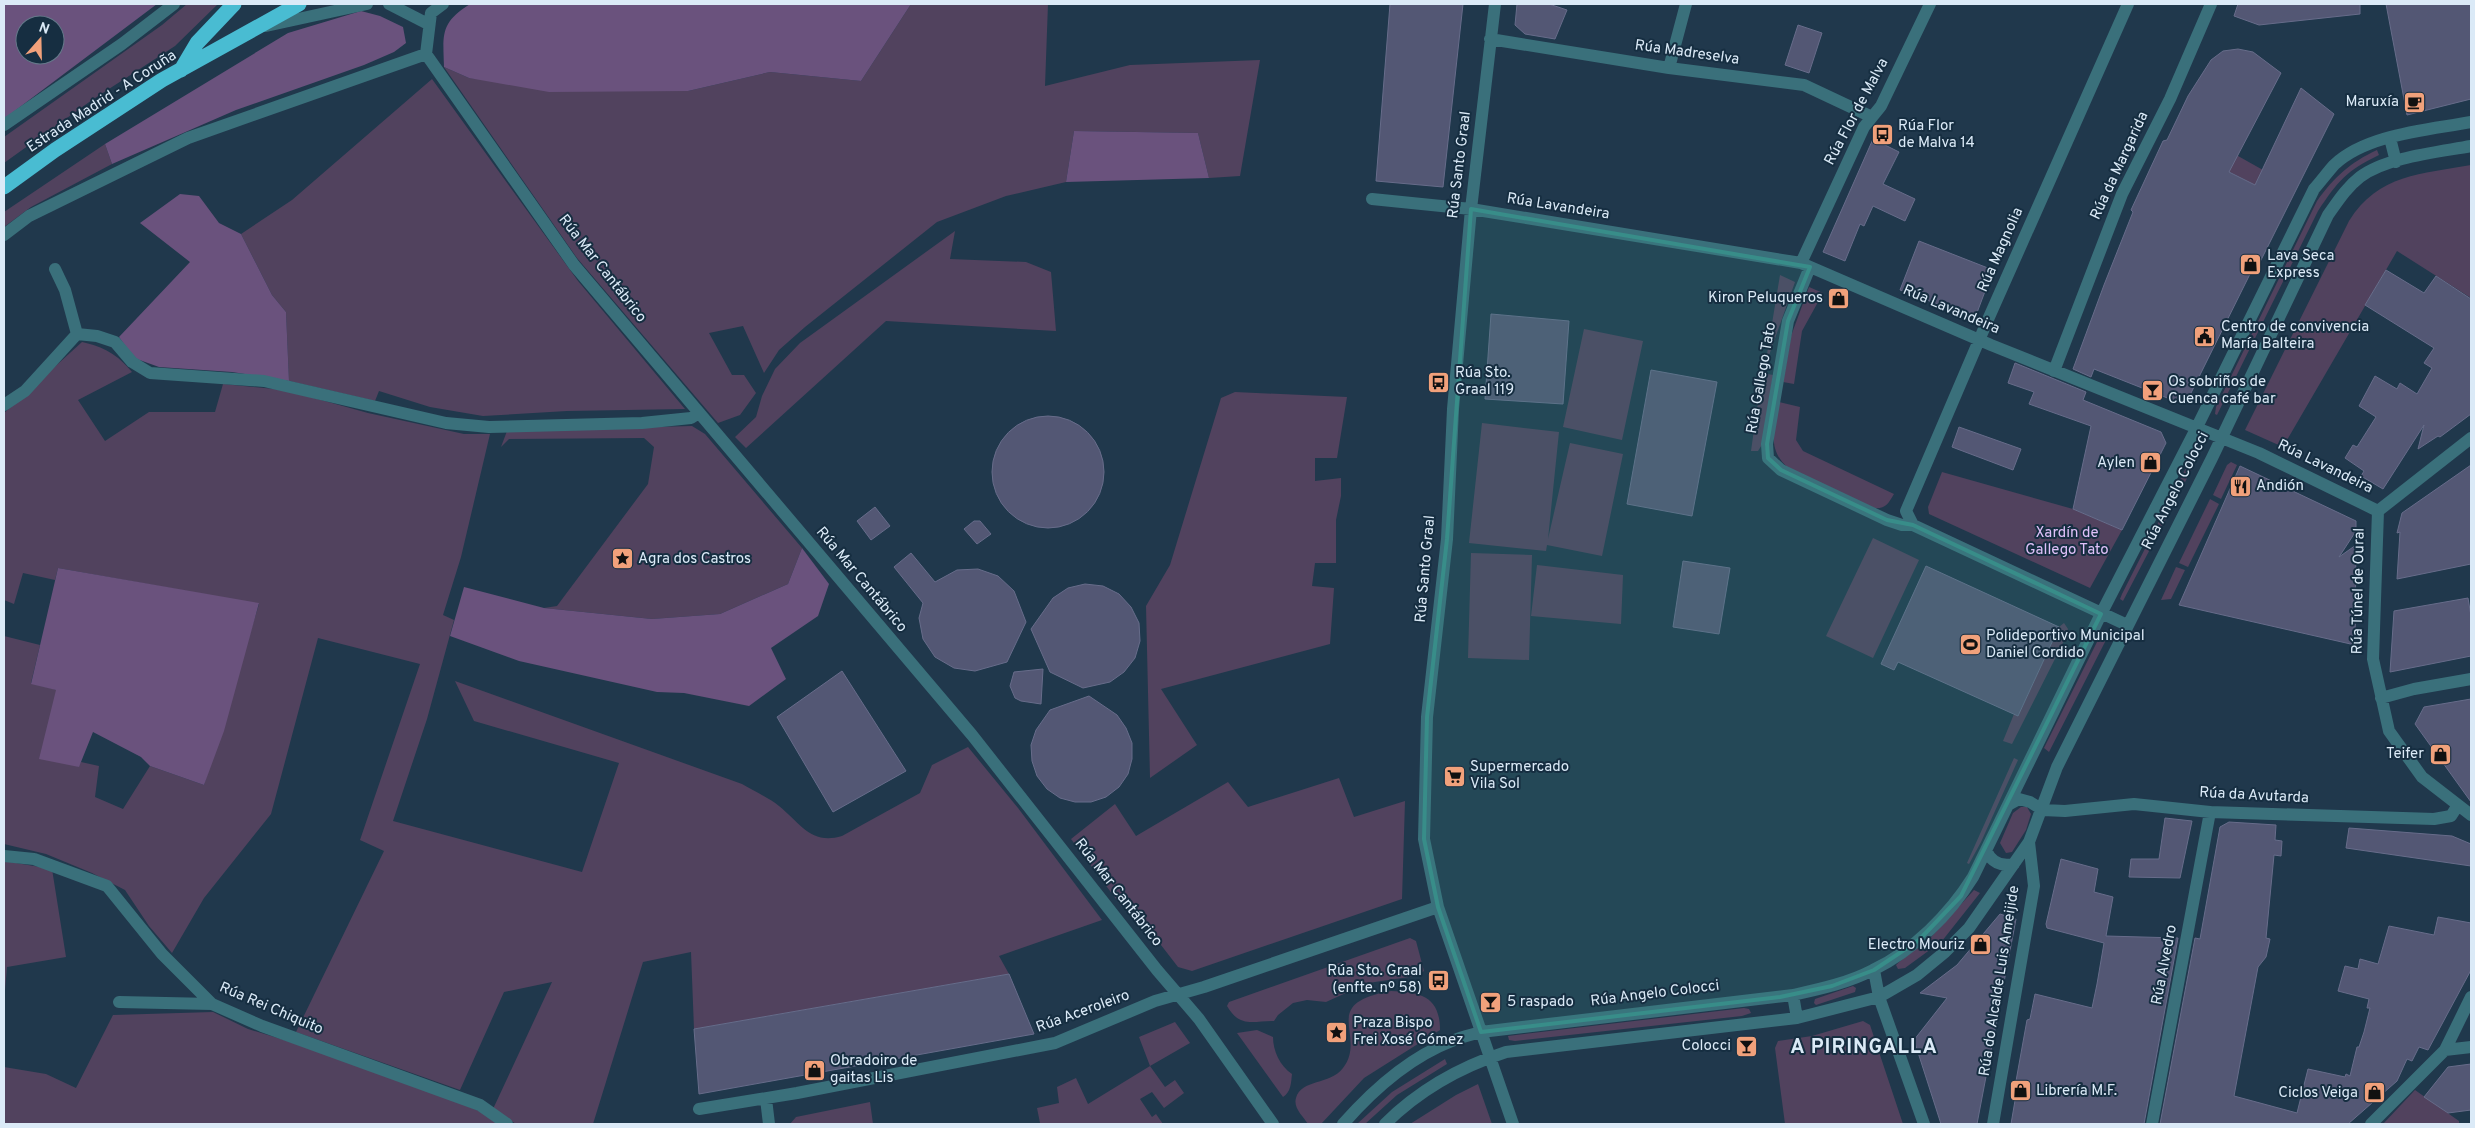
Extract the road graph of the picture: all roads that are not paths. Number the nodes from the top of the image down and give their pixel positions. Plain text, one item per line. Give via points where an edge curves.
1 (174, 4) edge
2 (234, 4) edge
3 (299, 4) edge
4 (367, 4) edge
5 (389, 4) edge
6 (443, 4) edge
7 (1495, 4) edge
8 (1686, 4) edge
9 (1930, 4) edge
10 (2128, 4) edge
11 (2211, 4) edge
12 (428, 24) junction
13 (258, 28) junction
14 (1490, 39) junction
15 (426, 54) junction
16 (1669, 68) junction
17 (181, 70) junction
18 (1872, 117) junction
19 (2471, 122) edge
20 (4, 125) edge
21 (2390, 138) junction
22 (2471, 146) edge
23 (2396, 162) junction
24 (4, 187) edge
25 (1372, 198) dead end
26 (1471, 209) junction
27 (4, 235) edge
28 (1805, 265) junction
29 (55, 269) dead end
30 (77, 334) junction
31 (1979, 340) junction
32 (2054, 371) junction
33 (4, 405) edge
34 (699, 413) junction
35 (2197, 427) junction
36 (2221, 437) junction
37 (2471, 438) edge
38 (2378, 511) junction
39 (1913, 525) junction
40 (2101, 614) junction
41 (2127, 625) junction
42 (2471, 679) edge
43 (2381, 698) junction
44 (2008, 805) junction
45 (2458, 805) junction
46 (2043, 810) junction
47 (2210, 812) junction
48 (2471, 815) edge
49 (2029, 842) junction
50 (1986, 850) junction
51 (4, 856) edge
52 (2014, 864) junction
53 (1438, 907) junction
54 (1874, 970) junction
55 (1177, 994) junction
56 (1793, 995) junction
57 (1879, 997) junction
58 (2471, 998) edge
59 (119, 1002) dead end
60 (212, 1004) junction
61 (1797, 1018) junction
62 (1481, 1032) junction
63 (2471, 1047) edge
64 (2445, 1050) junction
65 (1490, 1057) junction
66 (766, 1099) junction
67 (699, 1109) dead end
68 (507, 1124) edge
69 (768, 1124) edge
70 (1273, 1124) edge
71 (1342, 1124) edge
72 (1385, 1124) edge
73 (1513, 1124) edge
74 (1924, 1124) edge
75 (1993, 1124) edge
76 (2152, 1124) edge
77 (2371, 1124) edge

1 - 20 street
2 - 17 highway via 197,43
3 - 13 highway, Estrada Madrid - A Coruña
4 - 13 street
5 - 12 street
6 - 12 street via 431,13
7 - 14 street, Rúa Santo Graal
8 - 16 street
9 - 18 street, Rúa Flor de Malva via 1881,106
10 - 31 street, Rúa Magnolia
11 - 32 street, Rúa da Margarida via 2170,99 2122,194
12 - 15 street
13 - 17 highway, Estrada Madrid - A Coruña
14 - 16 street, Rúa Madreselva
14 - 26 street, Rúa Santo Graal
15 - 27 street via 188,138 29,216
15 - 34 street, Rúa Mar Cantábrico via 574,265
16 - 18 street, Rúa Madreselva via 1804,86
17 - 24 highway, Estrada Madrid - A Coruña via 55,150
18 - 28 street, Rúa Flor de Malva via 1864,127
19 - 21 street, Rúa Angelo Colocci
21 - 23 street
21 - 35 street, Rúa Angelo Colocci via 2368,144 2335,164 2314,189
22 - 23 street, Rúa Angelo Colocci
23 - 36 street, Rúa Angelo Colocci via 2362,175 2345,190 2328,215
25 - 26 street, Rúa Lavandeira
26 - 28 street, Rúa Lavandeira
26 - 53 street, Rúa Santo Graal via 1446,539 1427,717 1424,839
28 - 31 street, Rúa Lavandeira
28 - 39 street, Rúa Gallego Tato via 1788,321 1767,444 1768,458 1780,470 1887,520
29 - 30 street via 65,290
30 - 33 street via 25,391
30 - 34 street via 115,342 132,362 150,373 264,381 446,423 488,427 642,423 691,418
31 - 32 street, Rúa Lavandeira
31 - 39 street, Rúa Magnolia via 1906,511
32 - 35 street, Rúa Lavandeira
34 - 55 street, Rúa Mar Cantábrico via 972,736
35 - 36 street, Rúa Lavandeira
35 - 40 street, Rúa Angelo Colocci
36 - 38 street, Rúa Lavandeira
36 - 41 street, Rúa Angelo Colocci
37 - 38 street, Rúa Lavandeira
38 - 43 street, Rúa Túnel de Oural via 2373,644
39 - 40 street, Rúa Gallego Tato
40 - 41 street, Rúa Gallego Tato
40 - 44 street, Rúa Angelo Colocci
41 - 46 street, Rúa Angelo Colocci via 2057,767
42 - 43 street
43 - 45 street, Rúa Túnel de Oural via 2389,731 2422,777
44 - 46 street via 2019,799
44 - 50 street, Rúa Angelo Colocci
45 - 47 street, Rúa da Avutarda via 2451,816 2434,819
45 - 48 street, Rúa Túnel de Oural
46 - 47 street, Rúa da Avutarda via 2134,804
46 - 49 street, Rúa Angelo Colocci
47 - 76 street, Rúa Alvedro
49 - 52 street, Rúa Angelo Colocci
49 - 75 street, Rúa do Alcalde Luis Ameijide via 2034,886
50 - 52 street via 1997,863
50 - 54 street, Rúa Angelo Colocci via 1961,896 1919,940
51 - 60 street, Rúa Rei Chiquito via 34,859 107,886 162,954
52 - 57 street, Rúa Angelo Colocci via 1969,928 1946,952 1917,975
53 - 55 street, Rúa Aceroleiro
53 - 62 street, Rúa Santo Graal
54 - 56 street, Rúa Angelo Colocci via 1832,986
54 - 57 street
55 - 66 street, Rúa Aceroleiro via 1055,1043
55 - 70 street, Rúa Mar Cantábrico via 1199,1019
56 - 61 street
56 - 62 street, Rúa Angelo Colocci
57 - 61 street, Rúa Angelo Colocci
57 - 74 street
58 - 64 street
59 - 60 street
60 - 68 street, Rúa Rei Chiquito via 262,1026 480,1105
61 - 65 street, Rúa Angelo Colocci via 1506,1052
62 - 65 street, Rúa Santo Graal
62 - 71 street, Rúa Angelo Colocci via 1452,1041 1414,1062 1384,1084
63 - 64 street
64 - 77 street
65 - 72 street, Rúa Angelo Colocci via 1429,1088 1403,1106
65 - 73 street, Rúa Santo Graal
66 - 67 street, Rúa Aceroleiro
66 - 69 street

